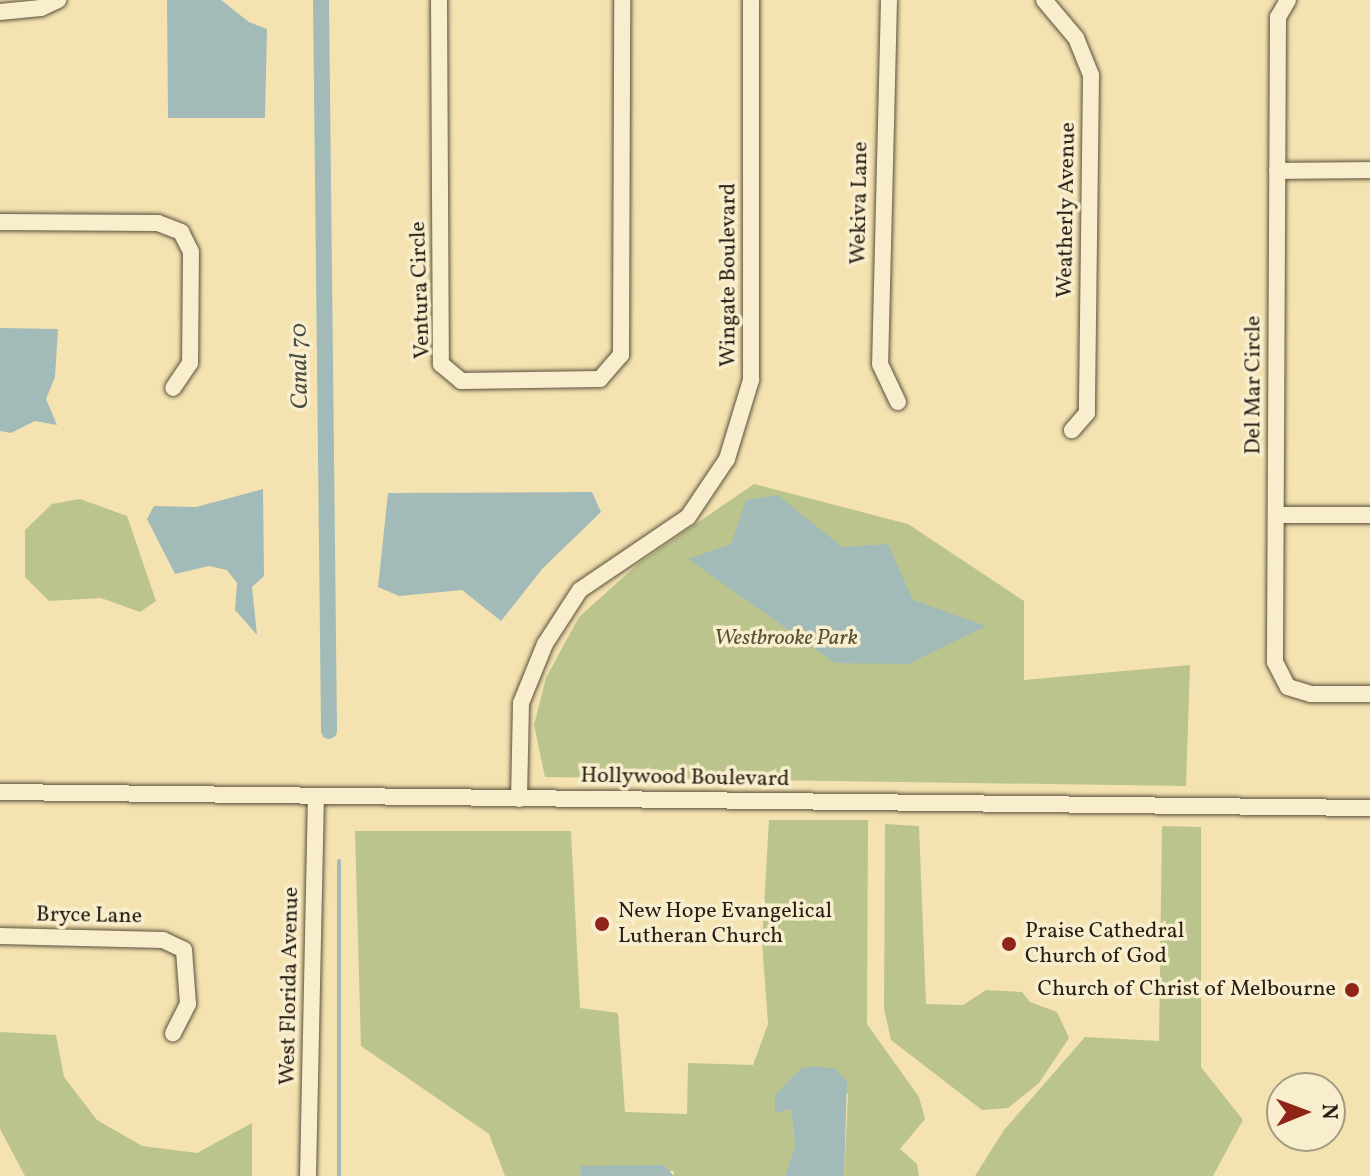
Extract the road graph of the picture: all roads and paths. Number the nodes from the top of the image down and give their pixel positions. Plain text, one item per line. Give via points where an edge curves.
1 (58, 0) edge
2 (439, 0) edge
3 (622, 0) edge
4 (751, 0) edge
5 (889, 0) edge
6 (1044, 0) edge
7 (1288, 0) edge
8 (0, 12) edge
9 (1370, 170) edge
10 (1277, 171) junction
11 (0, 222) edge
12 (173, 388) dead end
13 (898, 402) dead end
14 (1072, 430) dead end
15 (1276, 515) junction
16 (1370, 515) edge
17 (1370, 694) edge
18 (0, 792) edge
19 (316, 797) junction
20 (519, 799) junction
21 (1370, 808) edge
22 (0, 936) edge
23 (173, 1033) dead end
24 (308, 1176) edge

1 - 8 street via 41,8
2 - 3 street, Ventura Circle via 441,364 461,381 600,379 621,355
4 - 20 street, Wingate Boulevard via 751,380 727,459 688,517 580,590 545,644 521,703
5 - 13 street, Wekiva Lane via 880,364
6 - 14 street, Weatherly Avenue via 1076,38 1091,75 1087,413
7 - 10 street, Del Mar Circle via 1278,17
9 - 10 street
10 - 15 street, Del Mar Circle
11 - 12 street via 158,223 181,232 191,252 190,363
15 - 16 street
15 - 17 street, Del Mar Circle via 1275,662 1288,687 1311,694
18 - 19 street, Hollywood Boulevard
19 - 20 street, Hollywood Boulevard
19 - 24 street, West Florida Avenue
20 - 21 street, Hollywood Boulevard
22 - 23 street, Bryce Lane via 163,940 184,950 188,1004

